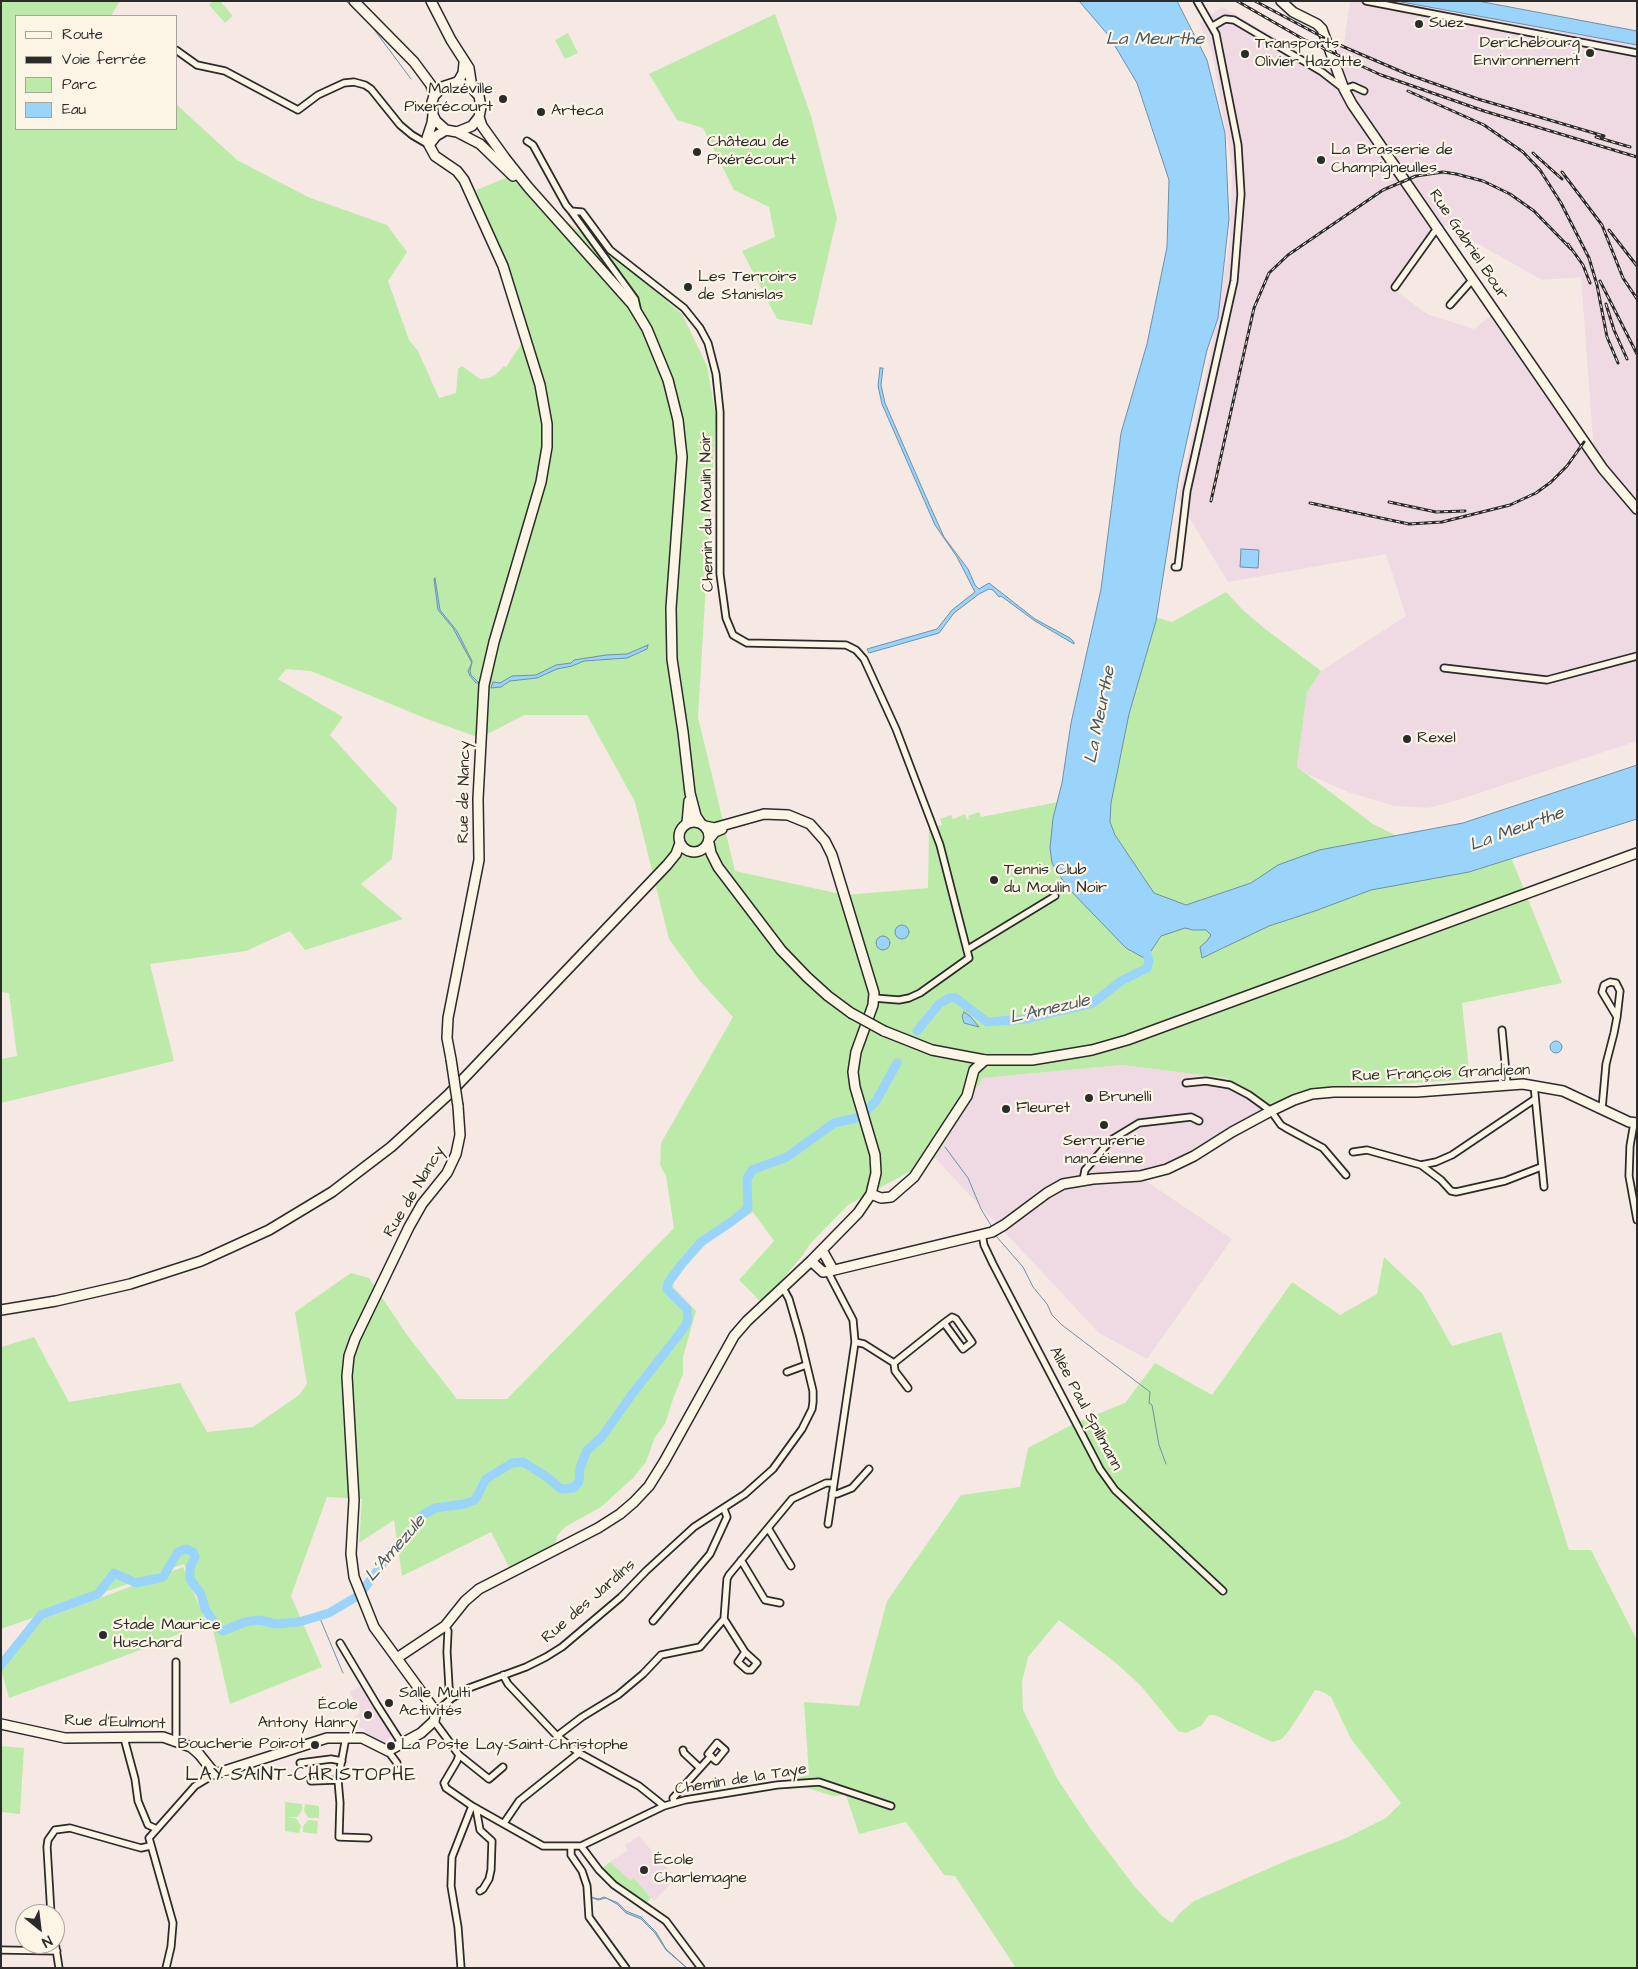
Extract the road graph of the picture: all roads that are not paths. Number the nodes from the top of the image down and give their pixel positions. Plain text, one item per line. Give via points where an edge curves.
1 (354, 1) edge
2 (432, 1) edge
3 (1197, 1) edge
4 (1281, 1) edge
5 (1366, 1) edge
6 (1213, 26) junction
7 (178, 52) edge
8 (1637, 53) edge
9 (414, 62) junction
10 (464, 63) junction
11 (1337, 69) junction
12 (1322, 72) junction
13 (1328, 76) junction
14 (456, 82) junction
15 (447, 84) junction
16 (472, 88) junction
17 (1344, 89) junction
18 (1364, 91) dead end
19 (434, 96) junction
20 (433, 115) junction
21 (479, 117) junction
22 (446, 130) junction
23 (456, 132) junction
24 (527, 141) dead end
25 (429, 145) junction
26 (489, 152) junction
27 (501, 152) junction
28 (528, 188) junction
29 (571, 211) junction
30 (1439, 228) junction
31 (1474, 279) junction
32 (1395, 287) dead end
33 (1450, 305) dead end
34 (638, 312) junction
35 (1637, 509) edge
36 (1175, 567) dead end
37 (1637, 656) edge
38 (1444, 668) dead end
39 (690, 793) junction
40 (736, 822) junction
41 (687, 823) junction
42 (702, 824) junction
43 (709, 841) junction
44 (680, 843) junction
45 (694, 852) junction
46 (1637, 855) edge
47 (667, 865) junction
48 (718, 868) junction
49 (1055, 896) dead end
50 (968, 949) junction
51 (874, 998) junction
52 (1617, 1017) junction
53 (1502, 1030) dead end
54 (985, 1060) junction
55 (1186, 1082) dead end
56 (1507, 1084) junction
57 (1534, 1085) junction
58 (1535, 1099) junction
59 (1602, 1109) junction
60 (1271, 1111) junction
61 (1199, 1121) dead end
62 (1636, 1123) edge
63 (1353, 1152) dead end
64 (1421, 1165) junction
65 (1541, 1167) junction
66 (1346, 1175) dead end
67 (1083, 1180) junction
68 (1544, 1187) dead end
69 (871, 1194) junction
70 (1637, 1220) edge
71 (982, 1234) junction
72 (822, 1250) junction
73 (811, 1261) junction
74 (830, 1272) junction
75 (783, 1288) junction
76 (1, 1310) edge
77 (944, 1323) junction
78 (856, 1342) junction
79 (894, 1363) junction
80 (806, 1365) junction
81 (787, 1372) dead end
82 (908, 1388) dead end
83 (869, 1469) dead end
84 (834, 1482) junction
85 (832, 1494) junction
86 (724, 1509) junction
87 (828, 1524) dead end
88 (768, 1528) junction
89 (741, 1560) junction
90 (791, 1566) dead end
91 (1223, 1591) dead end
92 (780, 1603) dead end
93 (724, 1619) junction
94 (653, 1621) dead end
95 (445, 1626) junction
96 (340, 1643) dead end
97 (745, 1652) dead end
98 (397, 1658) junction
99 (176, 1662) dead end
100 (503, 1676) junction
101 (452, 1698) junction
102 (435, 1717) junction
103 (1, 1724) edge
104 (557, 1736) junction
105 (346, 1737) junction
106 (124, 1738) junction
107 (176, 1741) junction
108 (402, 1744) junction
109 (683, 1750) dead end
110 (388, 1751) junction
111 (579, 1753) junction
112 (459, 1755) junction
113 (711, 1756) dead end
114 (342, 1761) junction
115 (300, 1763) dead end
116 (397, 1763) dead end
117 (503, 1767) dead end
118 (699, 1769) junction
119 (215, 1774) junction
120 (705, 1776) dead end
121 (312, 1780) dead end
122 (338, 1780) junction
123 (674, 1803) junction
124 (664, 1806) junction
125 (892, 1806) dead end
126 (474, 1807) junction
127 (504, 1823) junction
128 (148, 1825) junction
129 (157, 1828) junction
130 (368, 1838) dead end
131 (149, 1842) junction
132 (571, 1847) junction
133 (583, 1848) junction
134 (480, 1891) dead end
135 (50, 1904) edge
136 (1, 1950) edge
137 (15, 1950) edge
138 (57, 1954) edge
139 (59, 1968) edge
140 (166, 1968) edge
141 (461, 1968) edge
142 (626, 1968) edge
143 (701, 1968) edge

1 - 9 street
2 - 10 street
3 - 6 street
4 - 11 street, Rue Gabriel Bour via 1321,28
5 - 8 street
6 - 12 street via 1225,19 1234,20
6 - 36 street via 1240,165 1237,256 1188,491 1178,567
7 - 25 street via 197,66 225,71 298,110 318,95 344,83 365,84 400,125
9 - 15 street via 436,81
9 - 19 street
10 - 14 street via 463,73
10 - 16 street via 470,73
11 - 12 street
11 - 13 street
11 - 17 street, Rue Gabriel Bour
12 - 13 street
13 - 17 street
14 - 15 street
14 - 16 street
15 - 19 street
16 - 21 street via 480,101
17 - 18 street via 1353,86
17 - 30 street, Rue Gabriel Bour
19 - 20 street
20 - 22 street
20 - 25 street via 427,138
21 - 23 street via 467,129
21 - 27 street
22 - 23 street
22 - 25 street
23 - 26 street via 473,139
24 - 29 street, Chemin du Moulin Noir via 533,145
25 - 98 street, Rue de Nancy, bridge via 435,156 460,174 508,280 540,385 546,412 547,447 542,482 484,685 479,860 448,1018 460,1135 456,1154 409,1227 349,1356 347,1376 354,1500 352,1563 356,1585 374,1627
26 - 27 street
26 - 28 street
27 - 28 street
28 - 34 street via 622,290
29 - 34 street via 635,299
29 - 50 street, Chemin du Moulin Noir via 582,212 610,250 684,308 708,343 719,392 720,574 724,611 730,630 747,644 846,645 860,653 896,728 940,845
30 - 31 street, Rue Gabriel Bour
30 - 32 street
31 - 33 street
31 - 35 street, Rue Gabriel Bour via 1603,469
34 - 39 street via 668,380 681,440 671,608 672,659
37 - 38 street via 1547,680
39 - 41 street
39 - 42 street via 696,816
40 - 42 street via 714,828
40 - 43 street via 716,832
40 - 51 street via 764,814 788,815 810,824 818,832 832,855
41 - 42 street
41 - 44 street via 679,834
42 - 43 street via 709,832
43 - 45 street via 704,849
43 - 48 street via 710,852
44 - 45 street
44 - 47 street
45 - 47 street via 678,856
45 - 48 street
46 - 54 street via 1127,1040 1057,1057
47 - 76 street via 448,1095 391,1147 332,1192 269,1230 201,1261 130,1284
48 - 54 street, bridge via 788,957 828,996 851,1013 884,1031 932,1050
49 - 50 street
50 - 51 street via 966,961 920,993 900,1000
51 - 69 street via 854,1057 853,1072 876,1166
52 - 52 street via 1619,988 1610,982 1604,985 1602,992
52 - 59 street via 1606,1064
53 - 56 street
54 - 69 street via 974,1070 967,1096 907,1185 891,1197
55 - 60 street via 1230,1086
56 - 57 street, Rue François Grandjean
56 - 60 street, Rue François Grandjean via 1417,1092 1312,1094
57 - 58 street
57 - 59 street, Rue François Grandjean via 1563,1091
58 - 64 street via 1452,1155
58 - 65 street
59 - 62 street, Rue François Grandjean
60 - 66 street via 1286,1128 1323,1148
60 - 67 street, Rue François Grandjean via 1167,1169 1140,1176
61 - 67 street via 1191,1117 1139,1122 1110,1140 1085,1170
62 - 70 street via 1630,1146 1629,1176
63 - 64 street via 1367,1150
64 - 65 street via 1451,1192 1506,1181
65 - 68 street
67 - 71 street, Rue François Grandjean via 1063,1184 1004,1225
69 - 72 street via 858,1213
71 - 74 street, Rue François Grandjean
71 - 91 street, Allée Paul Spillmann via 993,1264 1100,1470 1115,1490
72 - 73 street
72 - 74 street via 831,1266
73 - 74 street via 822,1272
73 - 75 street
74 - 78 street via 853,1320
75 - 80 street, Rue des Jardins via 789,1299
75 - 95 street via 734,1336 664,1462 634,1502 598,1528 486,1584 465,1601
77 - 77 street via 963,1349 972,1342 956,1319 952,1317
77 - 79 street
78 - 79 street
78 - 84 street
79 - 82 street via 895,1371
80 - 81 street
80 - 86 street, Rue des Jardins via 813,1402 802,1429 773,1469
83 - 85 street via 852,1488
84 - 85 street
84 - 88 street via 795,1497
85 - 87 street
86 - 94 street via 727,1517 710,1554
86 - 100 street, Rue des Jardins via 694,1527 621,1597 562,1647
88 - 89 street
88 - 90 street
89 - 92 street via 765,1600
89 - 93 street via 728,1577
93 - 97 street
93 - 104 street via 700,1647 661,1655 618,1695
95 - 98 street
95 - 101 street via 448,1631 447,1660
96 - 108 street
98 - 102 street, Rue de Nancy
99 - 107 street
100 - 101 street, Rue des Jardins
100 - 104 street
101 - 102 street, Rue des Jardins
102 - 108 street via 421,1733
102 - 112 street
103 - 106 street, Rue d'Eulmont via 65,1738
104 - 111 street
105 - 110 street via 367,1739
105 - 114 street
105 - 119 street via 323,1739
106 - 107 street, Rue d'Eulmont via 160,1737
106 - 128 street via 136,1779 138,1801
107 - 119 street, Rue d'Eulmont via 196,1750
108 - 110 street
109 - 118 street
110 - 116 street
111 - 124 street via 639,1786
111 - 127 street via 520,1801
112 - 117 street via 489,1779
112 - 126 street via 444,1783
113 - 118 street
114 - 115 street via 331,1759
114 - 122 street
118 - 120 street
118 - 123 street via 673,1798
119 - 129 street via 195,1786
121 - 122 street
122 - 130 street via 339,1837
123 - 124 street, Chemin de la Taye
123 - 125 street, Chemin de la Taye via 777,1785 819,1782
124 - 133 street, Chemin de la Taye
126 - 127 street
126 - 134 street via 480,1830 492,1841 489,1879
126 - 141 street via 452,1857
127 - 132 street, Chemin de la Taye via 541,1845
128 - 129 street
128 - 131 street
129 - 131 street
131 - 135 street via 141,1848 70,1828 55,1830 47,1848
131 - 140 street via 173,1923
132 - 133 street, Chemin de la Taye
132 - 142 street via 571,1855 587,1886 590,1917
133 - 143 street via 614,1885 666,1920
136 - 137 street
138 - 139 street

